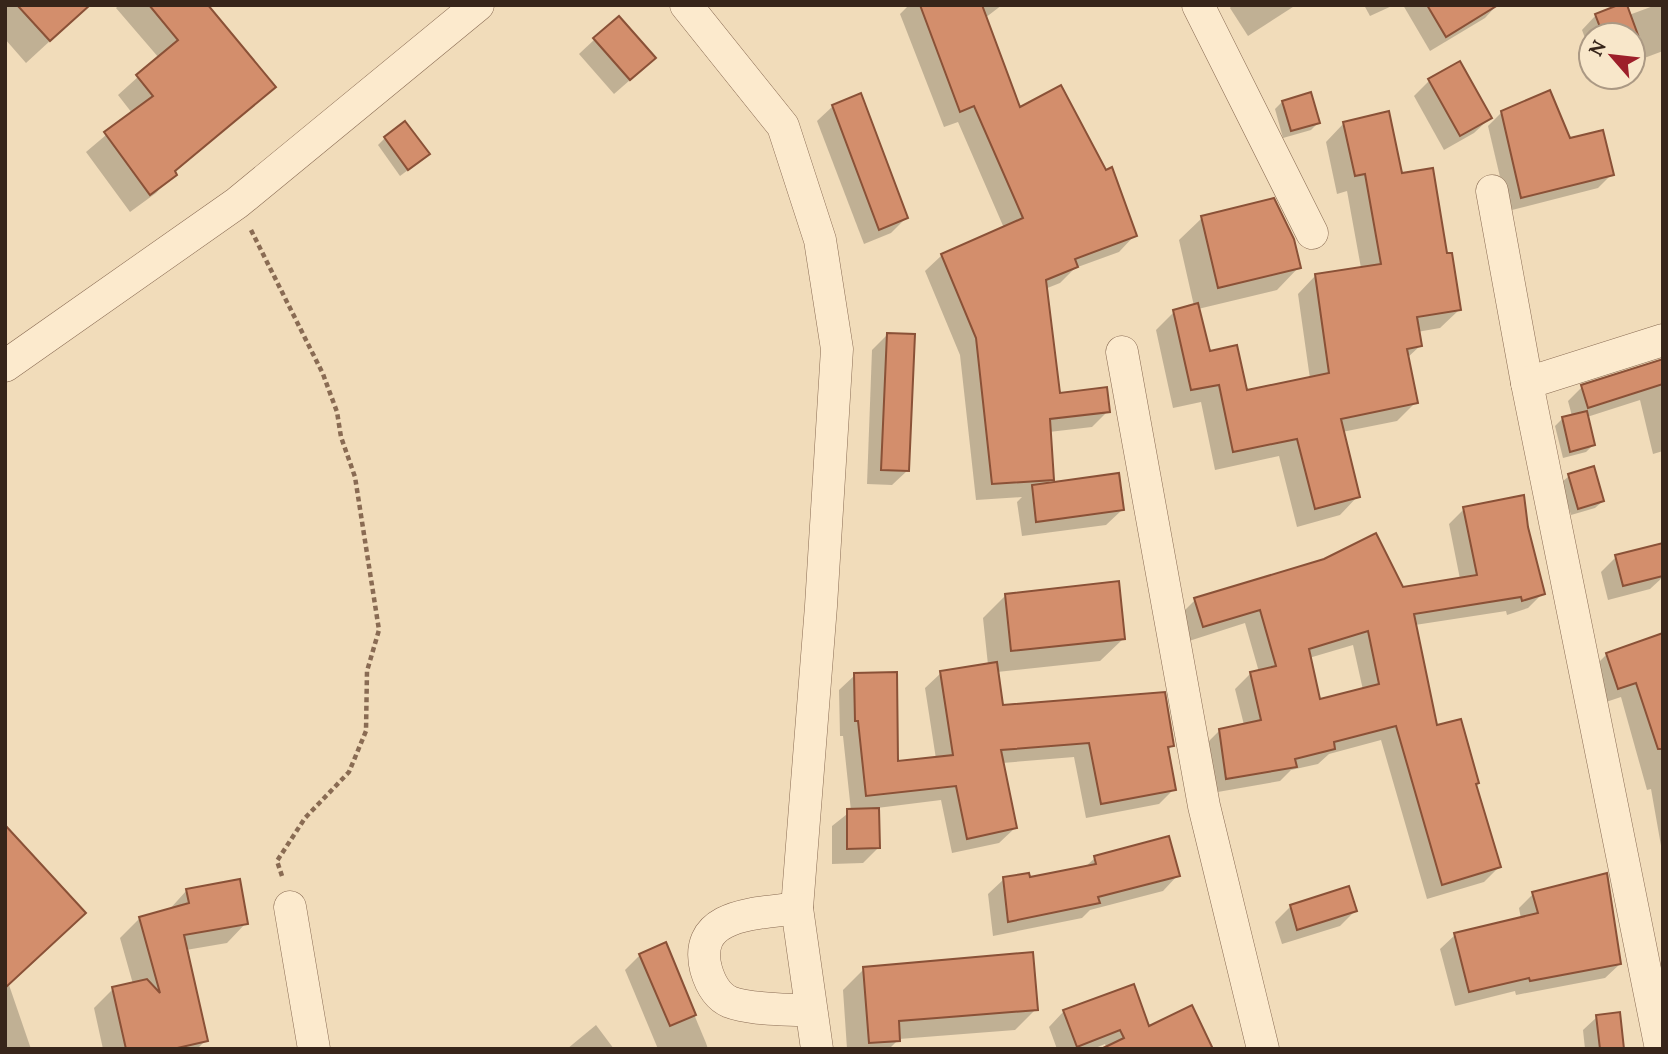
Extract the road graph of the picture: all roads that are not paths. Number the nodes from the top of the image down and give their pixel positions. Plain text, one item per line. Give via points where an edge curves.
1 (478, 5) edge
2 (686, 5) edge
3 (1198, 5) edge
4 (1492, 191) dead end
5 (1312, 233) dead end
6 (1663, 340) edge
7 (1122, 352) dead end
8 (5, 366) edge
9 (1527, 383) junction
10 (290, 907) road end
11 (797, 908) junction
12 (811, 1011) junction
13 (314, 1049) edge
14 (817, 1049) edge
15 (1264, 1049) edge
16 (1661, 1049) edge

1 - 8 street via 237,203
2 - 11 street via 783,126 820,240 837,349
3 - 5 street
4 - 9 street
6 - 9 street
7 - 15 street via 1204,806
9 - 16 street
10 - 13 street
11 - 12 street
11 - 12 street via 728,918 711,932 703,956 709,981 719,996 733,1003
12 - 14 street

